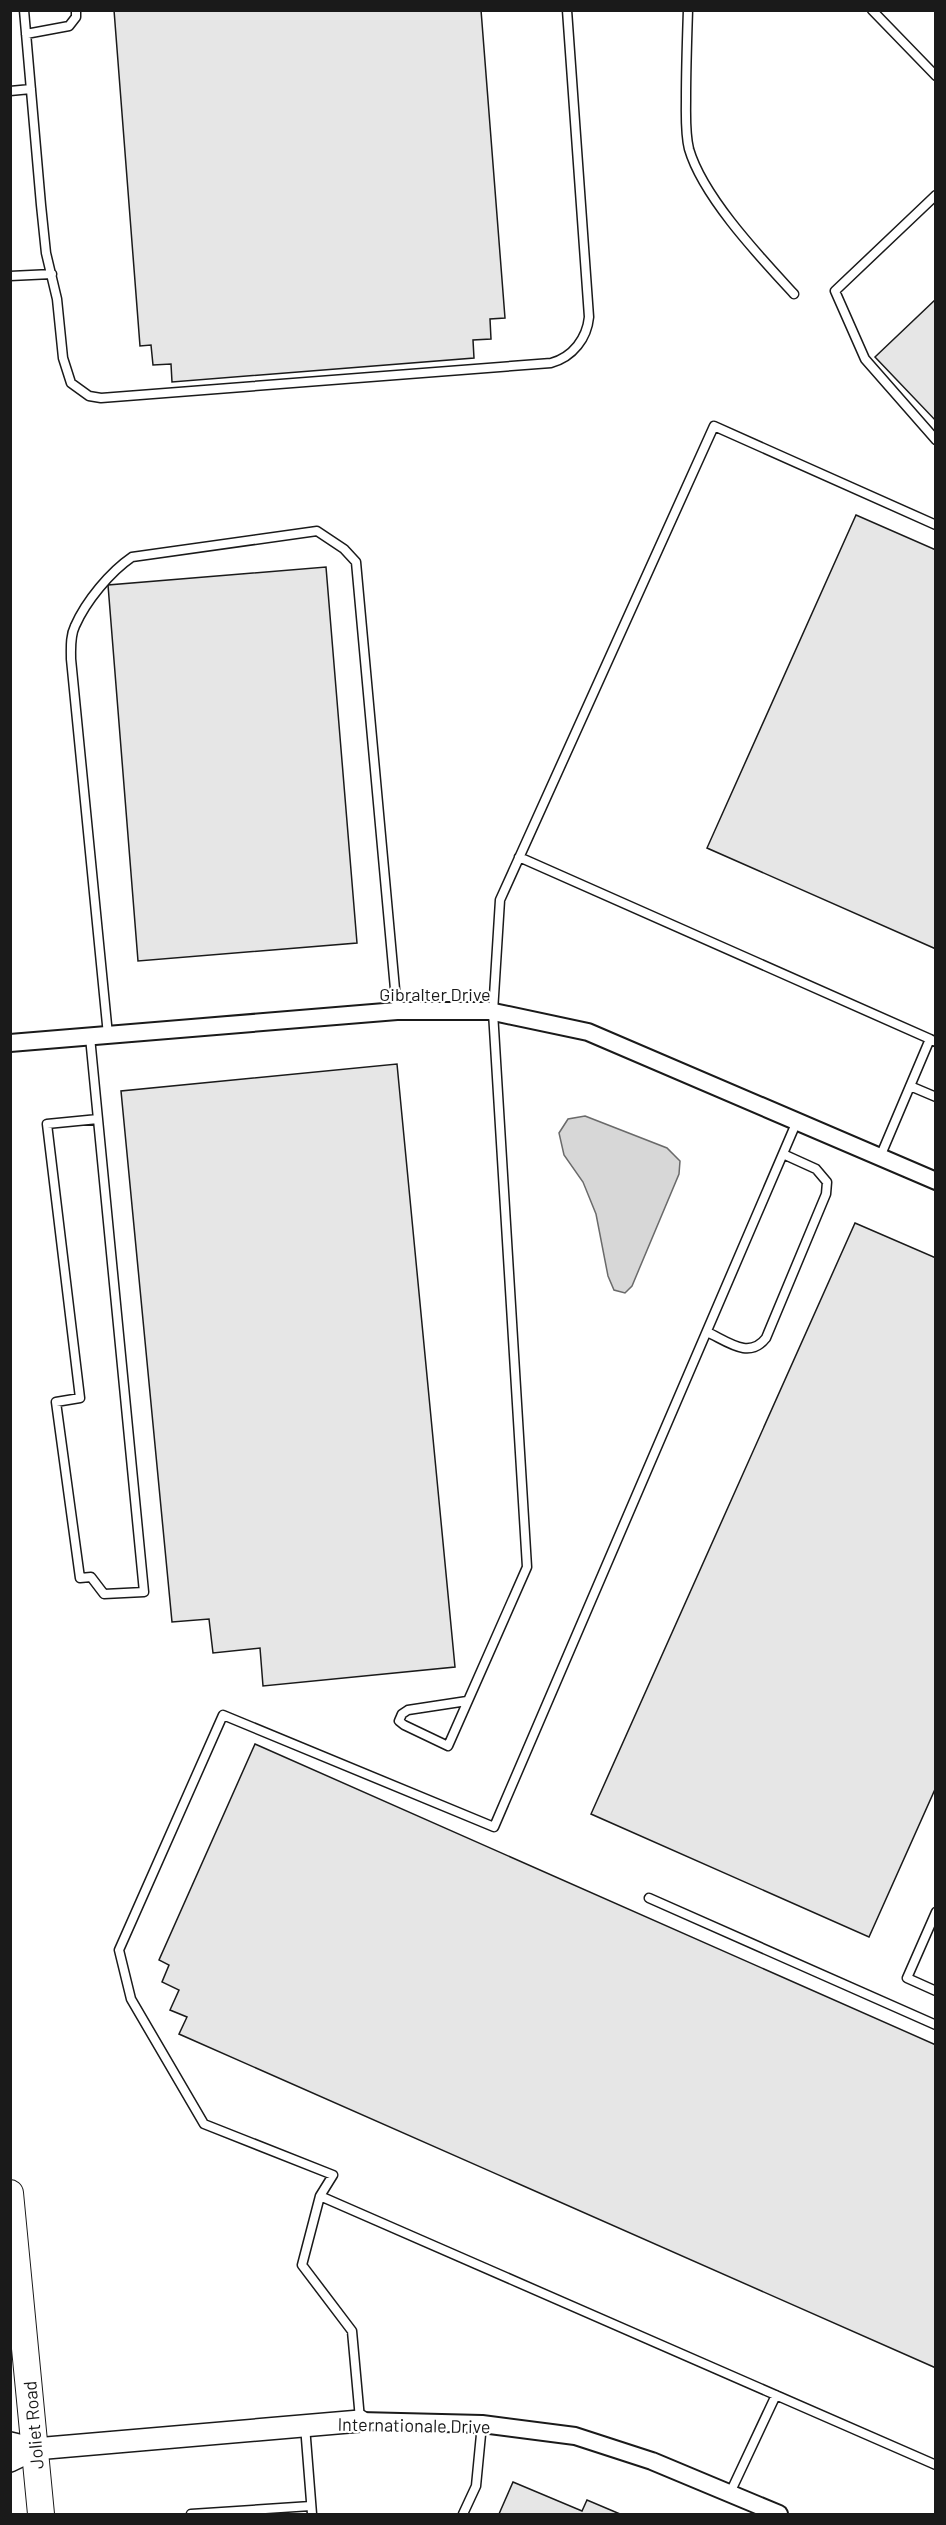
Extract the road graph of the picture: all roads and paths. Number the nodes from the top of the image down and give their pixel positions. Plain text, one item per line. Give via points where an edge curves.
1 (24, 10) edge
2 (76, 10) edge
3 (567, 10) edge
4 (688, 10) edge
5 (872, 10) edge
6 (26, 34) junction
7 (936, 76) edge
8 (31, 89) junction
9 (10, 91) edge
10 (936, 195) edge
11 (52, 274) junction
12 (10, 276) edge
13 (794, 294) dead end
14 (936, 441) edge
15 (936, 525) edge
16 (519, 856) junction
17 (397, 1011) junction
18 (493, 1012) junction
19 (108, 1035) junction
20 (90, 1037) junction
21 (933, 1040) edge
22 (10, 1043) edge
23 (910, 1086) junction
24 (936, 1097) edge
25 (98, 1119) junction
26 (797, 1121) junction
27 (783, 1154) junction
28 (880, 1156) junction
29 (936, 1181) edge
30 (706, 1332) junction
31 (466, 1701) junction
32 (649, 1898) dead end
33 (936, 1912) edge
34 (936, 1990) edge
35 (936, 2025) edge
36 (10, 2193) edge
37 (320, 2196) junction
38 (776, 2395) junction
39 (360, 2421) junction
40 (482, 2424) junction
41 (305, 2427) junction
42 (23, 2446) edge
43 (10, 2462) edge
44 (936, 2465) edge
45 (730, 2493) junction
46 (312, 2510) edge
47 (41, 2514) edge
48 (191, 2514) edge
49 (463, 2514) edge
50 (779, 2514) edge

1 - 6 lane
2 - 6 lane via 69,26
3 - 11 lane via 589,317 588,329 580,342 560,361 89,396 71,383 67,374
4 - 13 lane via 686,125 694,163 727,214
5 - 7 lane
6 - 8 lane
8 - 9 lane
8 - 11 lane via 46,253
10 - 14 lane via 835,291 865,359
11 - 12 lane
15 - 16 lane via 714,426
16 - 18 lane via 500,900
16 - 21 lane
17 - 18 street, Gibralter Drive
17 - 19 street, Gibralter Drive
17 - 19 lane via 356,562 317,531 132,557 120,565 75,626 71,659
18 - 26 street, Gibralter Drive via 588,1032
18 - 31 lane via 527,1567
19 - 20 street, Gibralter Drive
20 - 22 street, Gibralter Drive
20 - 25 lane
21 - 23 lane
23 - 24 lane
23 - 28 lane
25 - 25 lane via 144,1592 104,1594 91,1577 80,1578 56,1402 80,1398 47,1124
26 - 27 lane
26 - 28 street, Gibralter Drive
27 - 30 lane
27 - 30 lane via 816,1169 827,1182 826,1194 766,1338 754,1349 744,1350
28 - 29 street, Gibralter Drive
30 - 37 lane via 495,1827 223,1715 119,1950 131,1999 204,2124 333,2175
31 - 31 lane via 448,1746 399,1721 408,1710
32 - 35 lane
33 - 34 lane via 907,1978
36 - 42 main road, Joliet Road
37 - 38 lane
37 - 39 lane via 302,2265 352,2331
38 - 44 lane
38 - 45 lane
39 - 40 street, Internationale Drive
39 - 41 street, Internationale Drive
40 - 45 street, Internationale Drive via 575,2436 652,2461
40 - 49 lane via 476,2486
41 - 42 street, Internationale Drive
41 - 46 lane
42 - 43 street
42 - 47 main road, Joliet Road
45 - 50 street, Internationale Drive
46 - 48 lane

